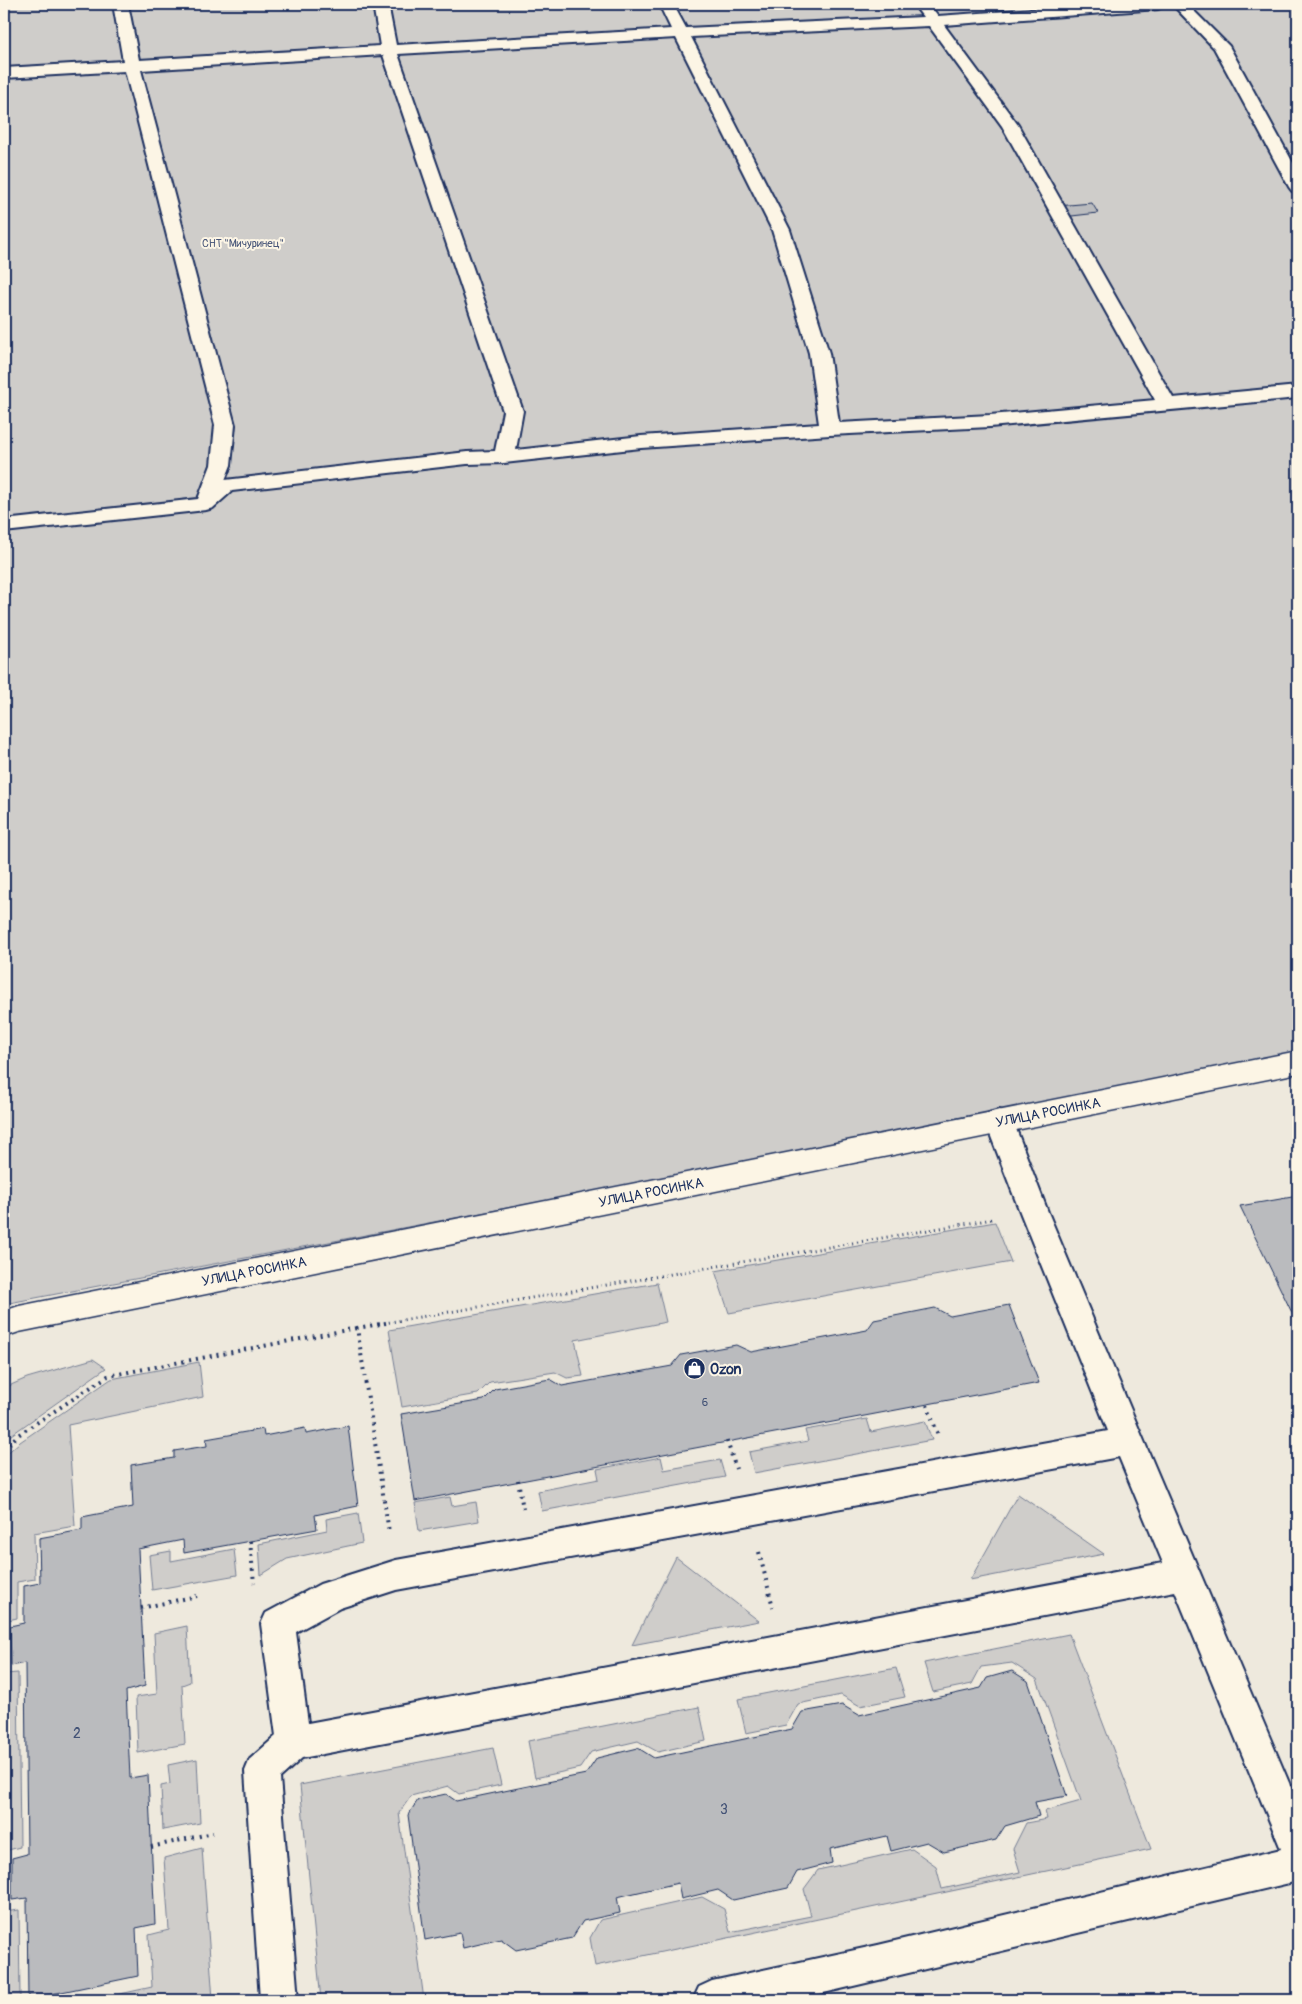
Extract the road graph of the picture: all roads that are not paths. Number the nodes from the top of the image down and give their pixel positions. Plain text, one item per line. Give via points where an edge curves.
1 (120, 4) edge
2 (380, 4) edge
3 (666, 4) edge
4 (921, 4) edge
5 (1158, 4) edge
6 (1179, 4) edge
7 (933, 21) junction
8 (682, 32) junction
9 (389, 50) junction
10 (132, 66) junction
11 (4, 74) edge
12 (1298, 187) edge
13 (1298, 392) edge
14 (1167, 404) junction
15 (830, 429) junction
16 (504, 457) junction
17 (206, 504) junction
18 (4, 526) edge
19 (1298, 1062) edge
20 (999, 1121) junction
21 (4, 1324) edge
22 (1128, 1441) junction
23 (1184, 1574) junction
24 (294, 1743) junction
25 (1298, 1846) edge
26 (1298, 1863) edge
27 (279, 2000) edge
28 (712, 2000) edge

1 - 10 lane
2 - 9 lane
3 - 8 lane
4 - 7 lane
5 - 7 lane
6 - 12 lane via 1221,46
7 - 8 lane
7 - 14 lane via 1010,125
8 - 9 lane
8 - 15 lane via 781,230 818,353
9 - 10 lane
9 - 16 lane via 513,411
10 - 11 lane
10 - 17 lane via 225,425 221,465
13 - 14 lane
14 - 15 lane via 990,421
15 - 16 lane via 641,442
16 - 17 lane via 467,458 226,486
17 - 18 lane
19 - 20 main road, УЛИЦА РОСИНКА
20 - 21 main road, УЛИЦА РОСИНКА
20 - 22 lane
22 - 23 lane
22 - 24 lane via 396,1575 332,1595 278,1624
23 - 24 lane
23 - 25 lane
24 - 27 lane via 262,1772
26 - 28 lane

